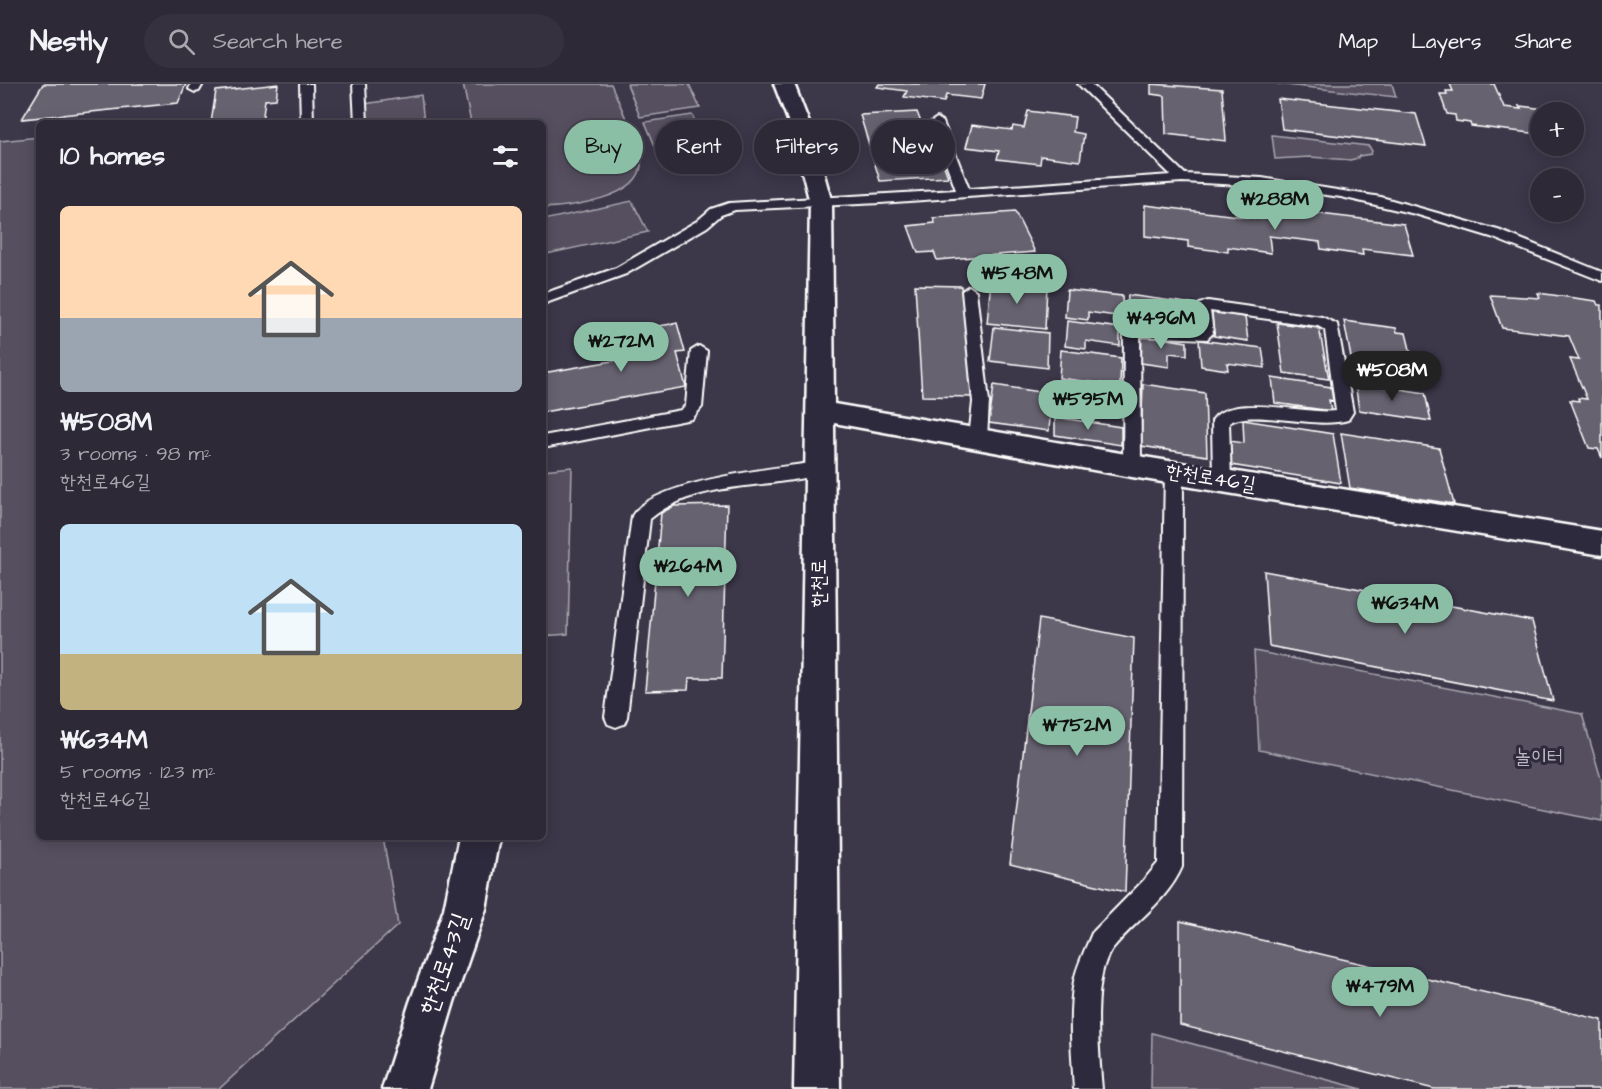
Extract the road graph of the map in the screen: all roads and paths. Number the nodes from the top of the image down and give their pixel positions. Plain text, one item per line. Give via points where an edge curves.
1 (306, 84) edge
2 (359, 84) edge
3 (784, 84) edge
4 (1084, 84) edge
5 (307, 120) edge
6 (361, 120) edge
7 (955, 169) edge
8 (1182, 178) junction
9 (964, 193) junction
10 (821, 203) junction
11 (1602, 277) edge
12 (969, 291) dead end
13 (546, 298) edge
14 (699, 351) dead end
15 (820, 411) junction
16 (978, 438) junction
17 (546, 441) edge
18 (1132, 466) junction
19 (819, 468) junction
20 (1173, 472) junction
21 (1222, 480) junction
22 (1602, 543) edge
23 (616, 717) dead end
24 (478, 840) edge
25 (405, 1089) edge
26 (817, 1089) edge
27 (1088, 1089) edge

1 - 5 lane
2 - 6 lane
3 - 10 main road, 한천로 via 805,138
4 - 8 lane
7 - 9 lane
8 - 9 lane
8 - 11 lane via 1276,183 1363,198 1450,219
9 - 10 lane
10 - 13 lane via 747,204 724,209 621,271
10 - 15 main road, 한천로
12 - 16 lane via 981,402
14 - 17 lane via 694,407 686,415
15 - 16 main road, 한천로46길
15 - 19 main road, 한천로
16 - 18 main road, 한천로46길
18 - 20 main road, 한천로46길
18 - 21 lane via 1132,333 1147,330 1203,335 1202,308 1208,306 1322,321 1332,327 1345,412 1342,416 1318,418 1228,413 1220,421
19 - 23 lane via 754,477 664,499 646,508 641,516
19 - 26 main road, 한천로
20 - 21 main road, 한천로46길
20 - 27 lane via 1170,867 1101,942 1087,981
21 - 22 main road, 한천로46길
24 - 25 main road, 한천로43길 via 465,909

